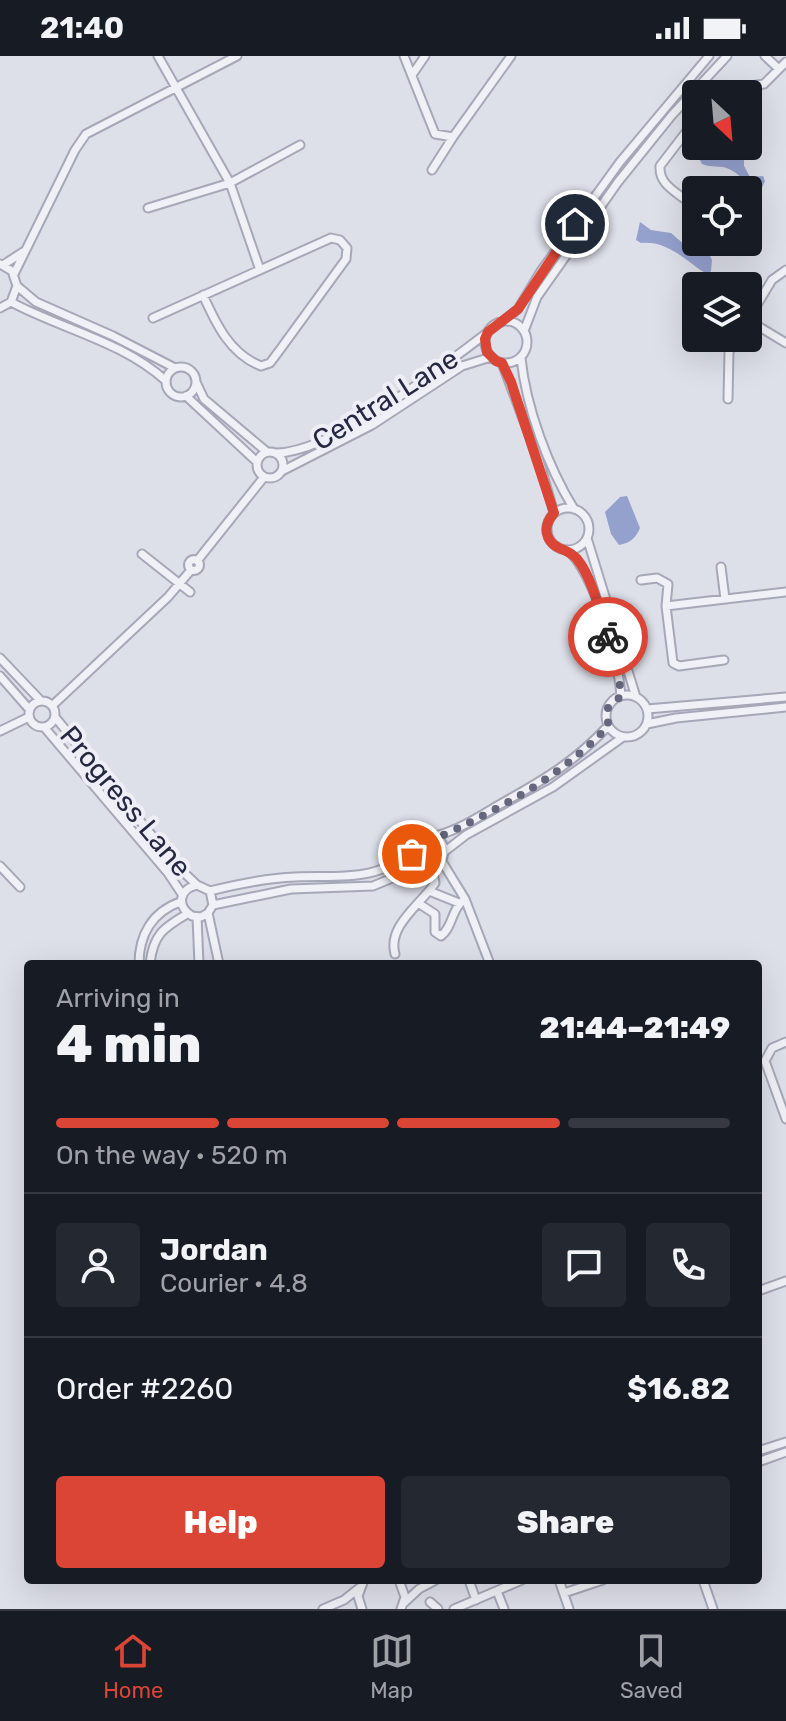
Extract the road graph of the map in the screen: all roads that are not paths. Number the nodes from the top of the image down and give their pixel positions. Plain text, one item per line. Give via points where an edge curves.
1 (158, 56) edge
2 (237, 56) edge
3 (404, 56) edge
4 (425, 56) edge
5 (511, 56) edge
6 (709, 56) edge
7 (727, 56) edge
8 (765, 56) edge
9 (786, 62) edge
10 (779, 69) junction
11 (412, 75) junction
12 (762, 84) edge
13 (175, 89) junction
14 (435, 134) junction
15 (453, 137) junction
16 (682, 137) edge
17 (300, 145) dead end
18 (443, 153) junction
19 (432, 170) dead end
20 (230, 183) junction
21 (682, 197) edge
22 (148, 208) dead end
23 (25, 251) junction
24 (1, 264) edge
25 (260, 270) junction
26 (14, 274) junction
27 (785, 274) edge
28 (17, 286) junction
29 (203, 295) junction
30 (762, 297) edge
31 (11, 302) junction
32 (0, 308) edge
33 (153, 318) dead end
34 (502, 322) junction
35 (762, 328) edge
36 (524, 331) junction
37 (488, 332) junction
38 (786, 343) edge
39 (729, 352) edge
40 (491, 357) junction
41 (521, 358) junction
42 (502, 363) junction
43 (175, 368) junction
44 (166, 381) junction
45 (196, 382) junction
46 (186, 396) junction
47 (728, 399) dead end
48 (267, 452) junction
49 (277, 453) junction
50 (257, 462) junction
51 (282, 471) junction
52 (264, 477) junction
53 (574, 509) junction
54 (554, 513) junction
55 (587, 538) junction
56 (568, 550) junction
57 (142, 554) dead end
58 (721, 567) dead end
59 (641, 580) dead end
60 (179, 585) junction
61 (190, 592) dead end
62 (786, 592) edge
63 (725, 599) junction
64 (666, 606) junction
65 (0, 658) edge
66 (724, 660) dead end
67 (0, 676) edge
68 (621, 696) junction
69 (636, 697) junction
70 (786, 697) edge
71 (40, 700) junction
72 (53, 705) junction
73 (786, 707) edge
74 (647, 709) junction
75 (669, 709) junction
76 (29, 713) junction
77 (55, 717) junction
78 (669, 719) junction
79 (647, 724) junction
80 (608, 726) junction
81 (44, 727) junction
82 (0, 731) edge
83 (623, 737) junction
84 (435, 836) junction
85 (412, 849) junction
86 (442, 856) junction
87 (0, 866) edge
88 (421, 866) junction
89 (432, 867) junction
90 (197, 885) junction
91 (20, 887) dead end
92 (210, 891) junction
93 (429, 891) junction
94 (181, 898) junction
95 (462, 901) junction
96 (418, 903) junction
97 (210, 909) junction
98 (187, 914) junction
99 (197, 917) junction
100 (395, 954) dead end
101 (140, 960) edge
102 (151, 960) edge
103 (199, 960) edge
104 (218, 960) edge
105 (488, 960) edge
106 (786, 1042) edge
107 (786, 1092) edge
108 (777, 1095) junction
109 (786, 1119) edge
110 (786, 1281) edge
111 (762, 1290) edge
112 (786, 1442) edge
113 (762, 1450) edge
114 (786, 1452) edge
115 (762, 1461) edge
116 (360, 1584) edge
117 (361, 1584) edge
118 (401, 1584) edge
119 (428, 1584) edge
120 (470, 1584) edge
121 (520, 1584) edge
122 (561, 1584) edge
123 (591, 1584) edge
124 (704, 1584) edge
125 (497, 1591) junction
126 (564, 1593) junction
127 (476, 1600) junction
128 (430, 1602) dead end
129 (467, 1606) edge
130 (402, 1607) edge
131 (323, 1609) edge
132 (362, 1609) edge
133 (438, 1609) edge
134 (454, 1609) edge
135 (504, 1609) edge
136 (569, 1609) edge
137 (713, 1609) edge

1 - 13 street
2 - 13 street
3 - 11 street
4 - 11 street
5 - 15 street
6 - 34 street via 620,162 518,309
7 - 36 street via 618,182 537,297
8 - 10 street
9 - 10 street
10 - 12 street
11 - 14 street
13 - 20 street
13 - 23 street via 86,134
14 - 15 street
14 - 18 street
15 - 18 street
16 - 21 street via 660,173
17 - 20 street
18 - 19 street
20 - 22 street
20 - 25 street
23 - 24 street
23 - 26 street
24 - 26 street
25 - 29 street
25 - 29 street via 331,238 347,248 346,259 265,365 253,363 227,341
26 - 28 street
27 - 30 street via 772,280
28 - 31 street
28 - 43 street via 36,302
29 - 33 street
31 - 32 street
31 - 44 street via 130,355
34 - 36 street via 513,322
34 - 37 street
35 - 38 street
36 - 41 street via 527,345
37 - 40 street via 485,345
37 - 49 street, Central Lane via 378,410 310,447
39 - 47 street
40 - 42 street
40 - 51 street, Central Lane via 462,366 372,425
41 - 42 street
41 - 53 street via 527,401
42 - 54 street
43 - 44 street
43 - 45 street via 187,368
44 - 46 street via 173,395
45 - 46 street
45 - 48 street via 204,399
46 - 50 street
48 - 49 street, Central Lane
48 - 50 street
49 - 51 street, Central Lane
50 - 52 street
51 - 52 street, Central Lane
52 - 60 street via 197,561 189,562 191,570
53 - 54 street
53 - 55 street via 586,517
54 - 56 street via 548,537
55 - 56 street
55 - 69 street
56 - 68 street via 581,564 597,606 618,669
57 - 60 street
58 - 63 street
59 - 64 street via 657,578 668,584
60 - 61 street
60 - 72 street
62 - 63 street
63 - 64 street
64 - 66 street via 673,663
65 - 71 street, Progress Lane
67 - 76 street, Progress Lane
68 - 69 street
68 - 80 street via 608,708
69 - 74 street
70 - 75 street
71 - 72 street
71 - 76 street
72 - 77 street
73 - 78 street
74 - 75 street
74 - 79 street
75 - 78 street
76 - 81 street via 33,724
76 - 82 street
77 - 81 street
77 - 90 street, Progress Lane
78 - 79 street
79 - 83 street via 637,735
80 - 83 street
80 - 84 street via 549,778
81 - 94 street, Progress Lane via 168,873
83 - 86 street via 553,787 466,835
84 - 85 street via 420,837
84 - 86 street via 443,844
85 - 88 street
85 - 92 street via 388,867 354,877 297,876
86 - 89 street
86 - 95 street
87 - 91 street
88 - 89 street
88 - 97 street via 373,886 291,889 237,898
89 - 93 street via 435,880
90 - 92 street
90 - 94 street
92 - 97 street
93 - 95 street
93 - 96 street
94 - 98 street
94 - 101 street via 153,919
95 - 96 street via 441,936 435,932 435,914
95 - 105 street
96 - 100 street via 397,932
97 - 99 street
97 - 104 street
98 - 99 street
98 - 102 street via 163,928
99 - 103 street
106 - 108 street via 772,1048 765,1066
107 - 108 street
108 - 109 street
110 - 111 street
112 - 113 street
114 - 115 street
116 - 131 street via 344,1600
117 - 132 street
118 - 130 street
119 - 130 street
120 - 127 street
121 - 125 street
122 - 126 street
123 - 126 street
124 - 137 street
125 - 127 street
125 - 135 street
126 - 136 street
127 - 129 street
128 - 133 street
129 - 134 street

